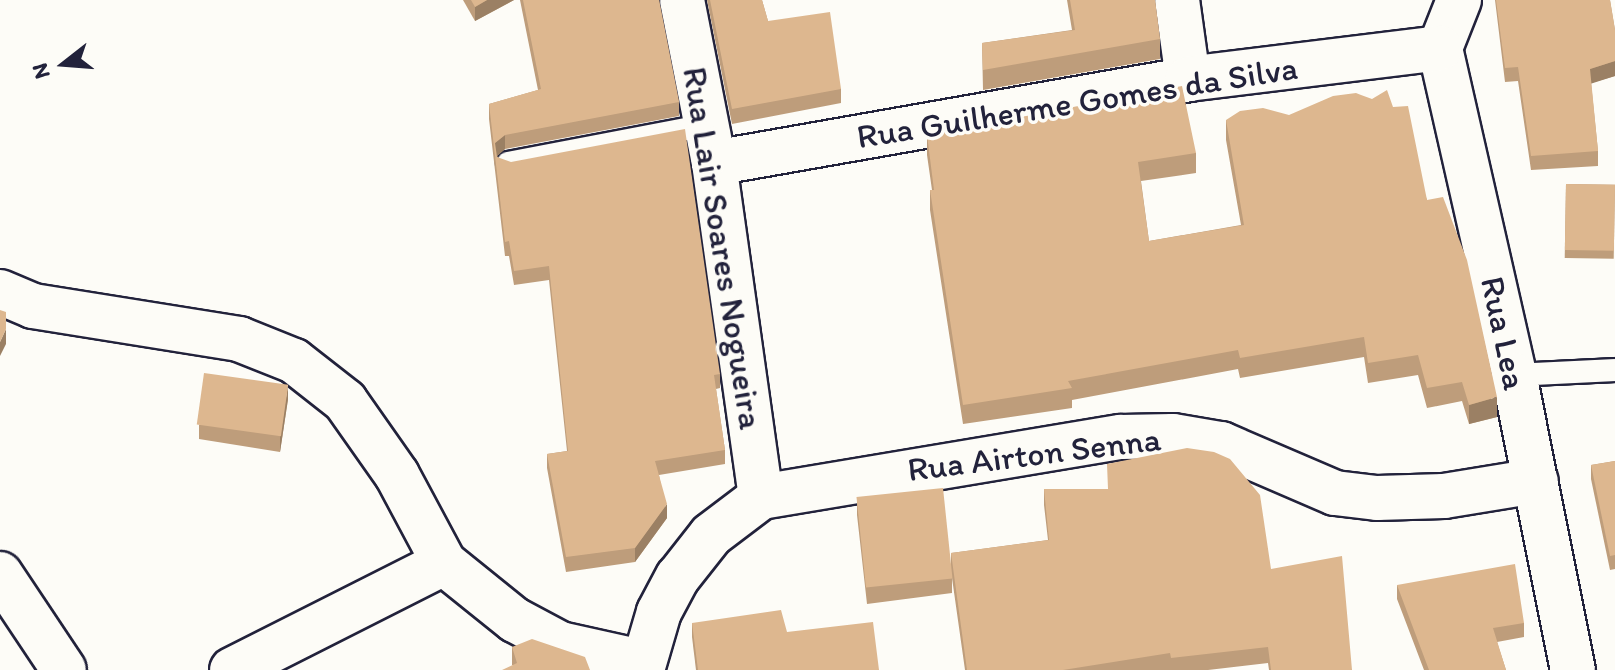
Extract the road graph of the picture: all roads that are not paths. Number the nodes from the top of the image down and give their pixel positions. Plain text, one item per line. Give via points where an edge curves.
1 (682, 0) edge
2 (1177, 0) edge
3 (1459, 0) edge
4 (1440, 48) junction
5 (1188, 79) junction
6 (711, 144) junction
7 (508, 163) edge
8 (0, 292) edge
9 (1615, 370) edge
10 (1514, 375) junction
11 (1536, 481) junction
12 (761, 497) junction
13 (444, 563) junction
14 (0, 574) edge
15 (642, 666) edge
16 (64, 670) edge
17 (232, 670) edge
18 (1573, 670) edge

1 - 6 street, Rua Lair Soares Nogueira
2 - 5 street
3 - 4 street
4 - 5 street, Rua Guilherme Gomes da Silva
4 - 10 street, Rua Lea
5 - 6 street, Rua Guilherme Gomes da Silva
6 - 7 lane
6 - 12 street, Rua Lair Soares Nogueira
8 - 13 street via 33,306 239,339 294,361 345,401 397,475
9 - 10 lane
10 - 11 street, Rua Lea
11 - 12 street, Rua Airton Senna via 1444,496 1377,498 1324,490 1221,444 1173,436 1121,437
11 - 18 street, Rua Lea
12 - 15 street via 711,535 678,577
13 - 15 street via 515,620 560,644
13 - 17 street
14 - 16 street

